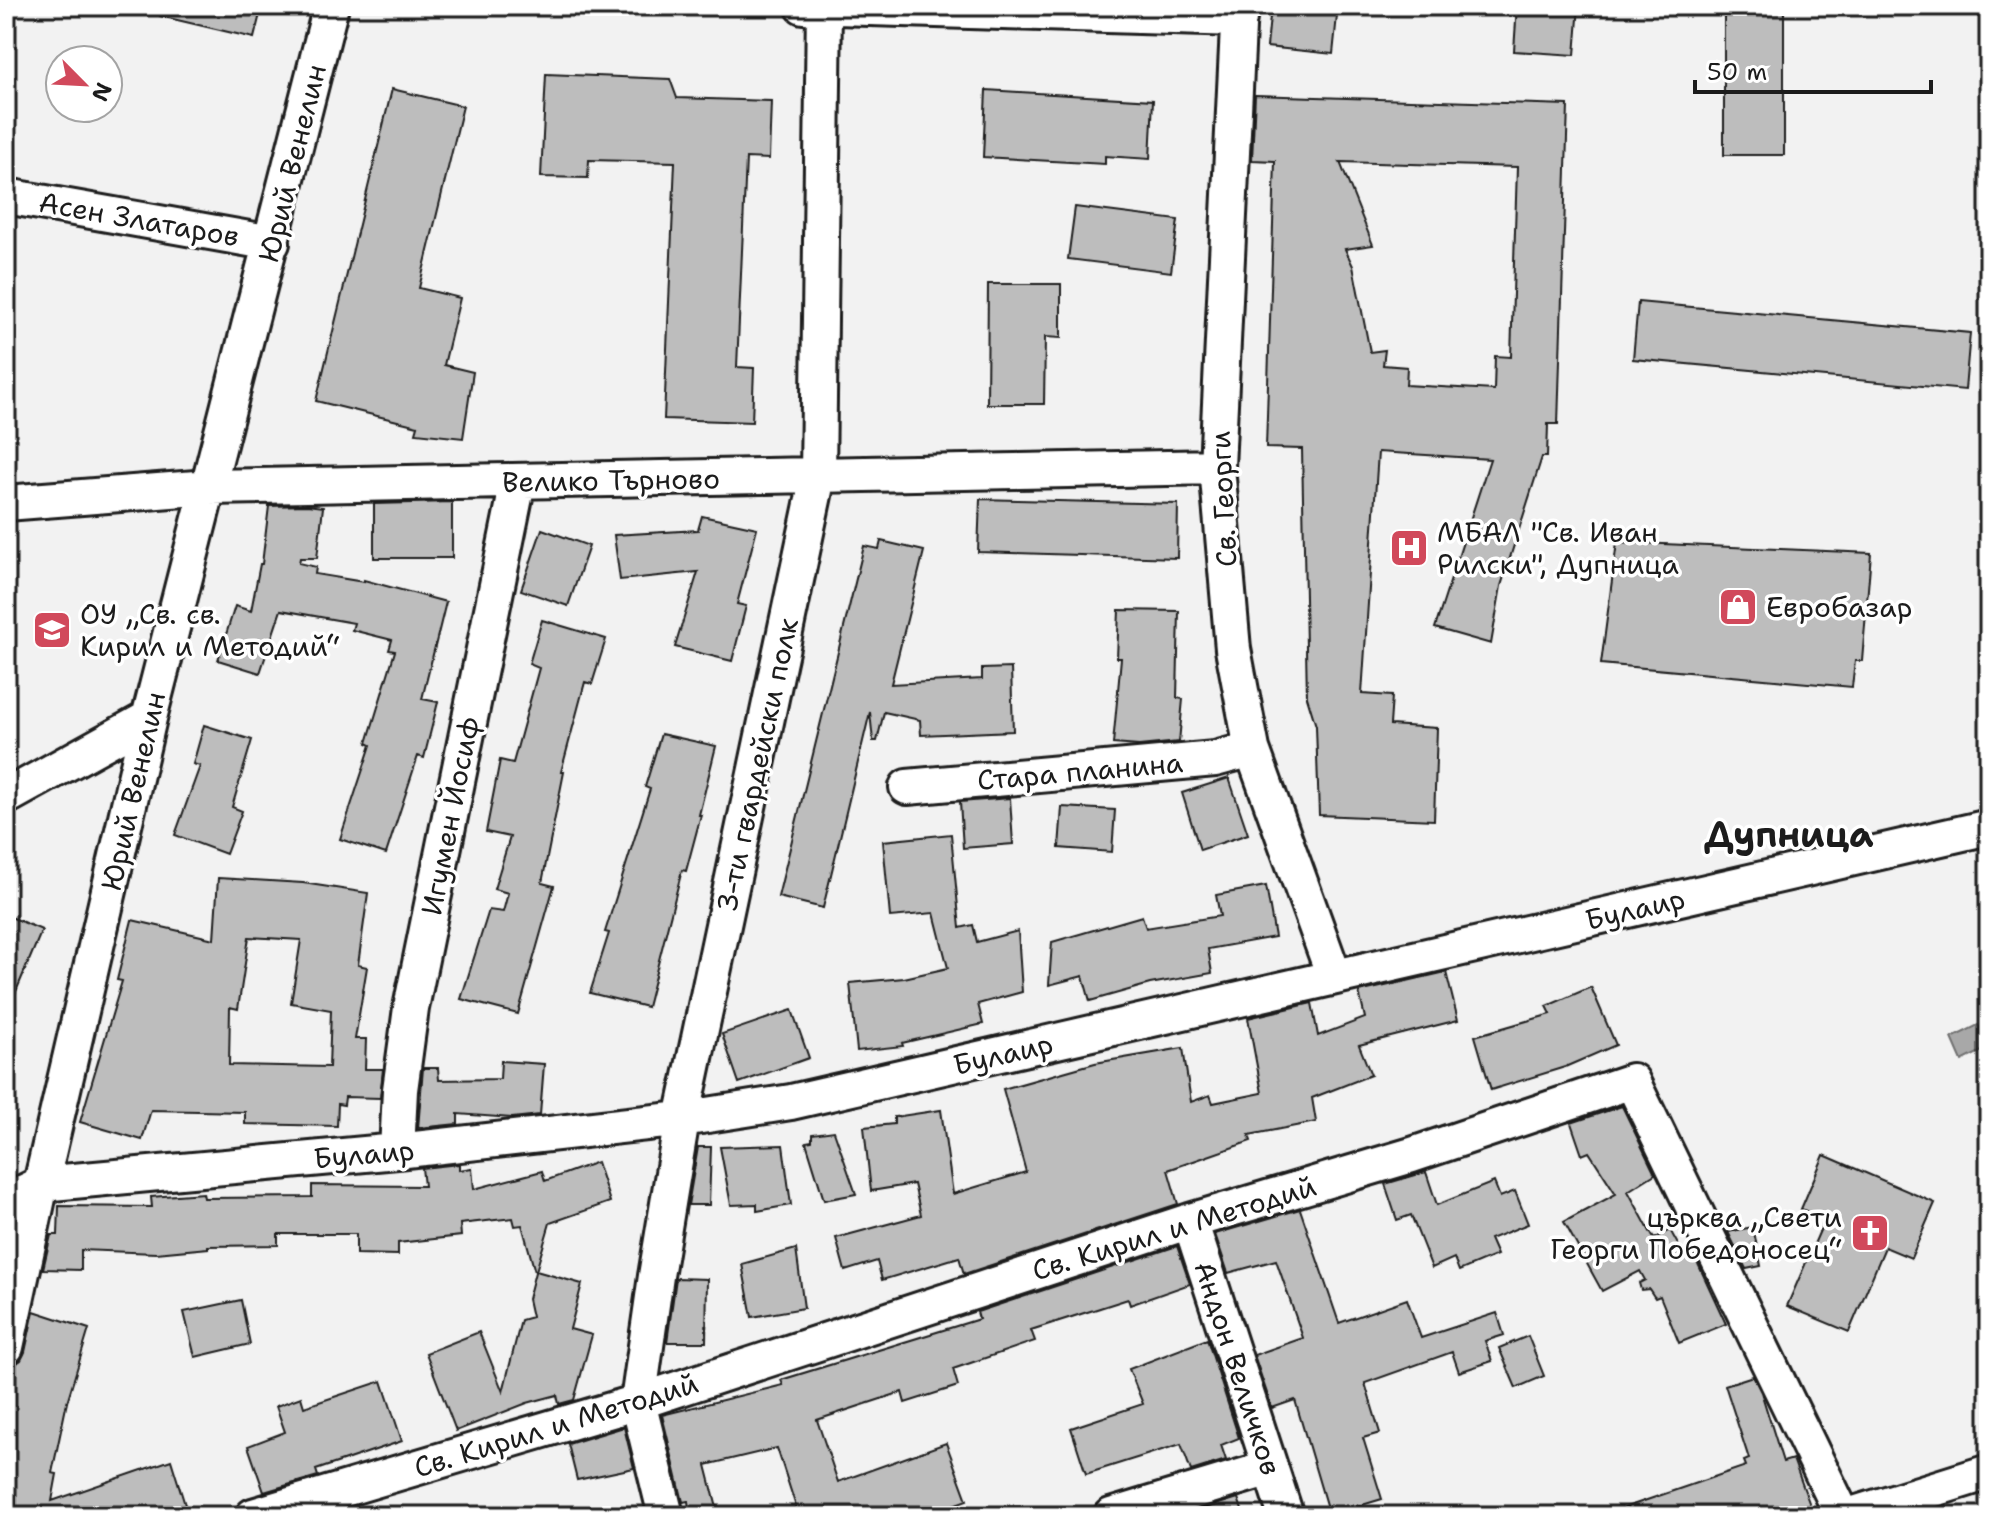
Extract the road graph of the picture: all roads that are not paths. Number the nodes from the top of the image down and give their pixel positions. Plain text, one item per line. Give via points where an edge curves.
1 (331, 6) edge
2 (803, 6) edge
3 (824, 6) edge
4 (1239, 13) edge
5 (6, 196) edge
6 (272, 243) junction
7 (1217, 467) junction
8 (818, 476) junction
9 (518, 482) junction
10 (209, 487) junction
11 (6, 503) edge
12 (149, 718) junction
13 (1252, 749) junction
14 (907, 787) dead end
15 (6, 797) edge
16 (1989, 827) edge
17 (1334, 976) junction
18 (682, 1119) junction
19 (397, 1151) junction
20 (41, 1184) junction
21 (6, 1201) edge
22 (1190, 1221) junction
23 (6, 1347) edge
24 (638, 1402) junction
25 (1270, 1468) junction
26 (1989, 1472) edge
27 (351, 1502) edge
28 (253, 1516) edge
29 (666, 1516) edge
30 (1111, 1516) edge
31 (1286, 1516) edge
32 (1846, 1516) edge

1 - 6 street, Юрий Венелин
2 - 3 street
3 - 4 street
3 - 8 street, 3-ти гвардейски полк
4 - 7 street, Св. Георги
5 - 6 street, Асен Златаров
6 - 10 street, Юрий Венелин
7 - 8 street, Велико Търново
7 - 13 street, Св. Георги via 1233,649
8 - 9 street, Велико Търново
8 - 18 street, 3-ти гвардейски полк
9 - 10 street, Велико Търново
9 - 19 street, Игумен Йосиф via 411,1008
10 - 11 street, Велико Търново
10 - 12 street, Юрий Венелин
12 - 15 street
12 - 20 street, Юрий Венелин
13 - 14 street, Стара планина via 1215,759
13 - 17 street, Св. Георги
16 - 17 street, Булаир
17 - 18 street, Булаир via 889,1081
18 - 19 street, Булаир
18 - 24 street, 3-ти гвардейски полк
19 - 20 street, Булаир
20 - 21 street, Булаир
20 - 23 street, Юрий Венелин
22 - 24 street, Св. Кирил и Методий
22 - 25 street, Андон Величков
22 - 32 street, Св. Кирил и Методий via 1412,1155 1632,1081
24 - 27 street, Св. Кирил и Методий
24 - 29 street, 3-ти гвардейски полк
25 - 30 street
25 - 31 street, Андон Величков
26 - 32 street
27 - 28 street, Св. Кирил и Методий

